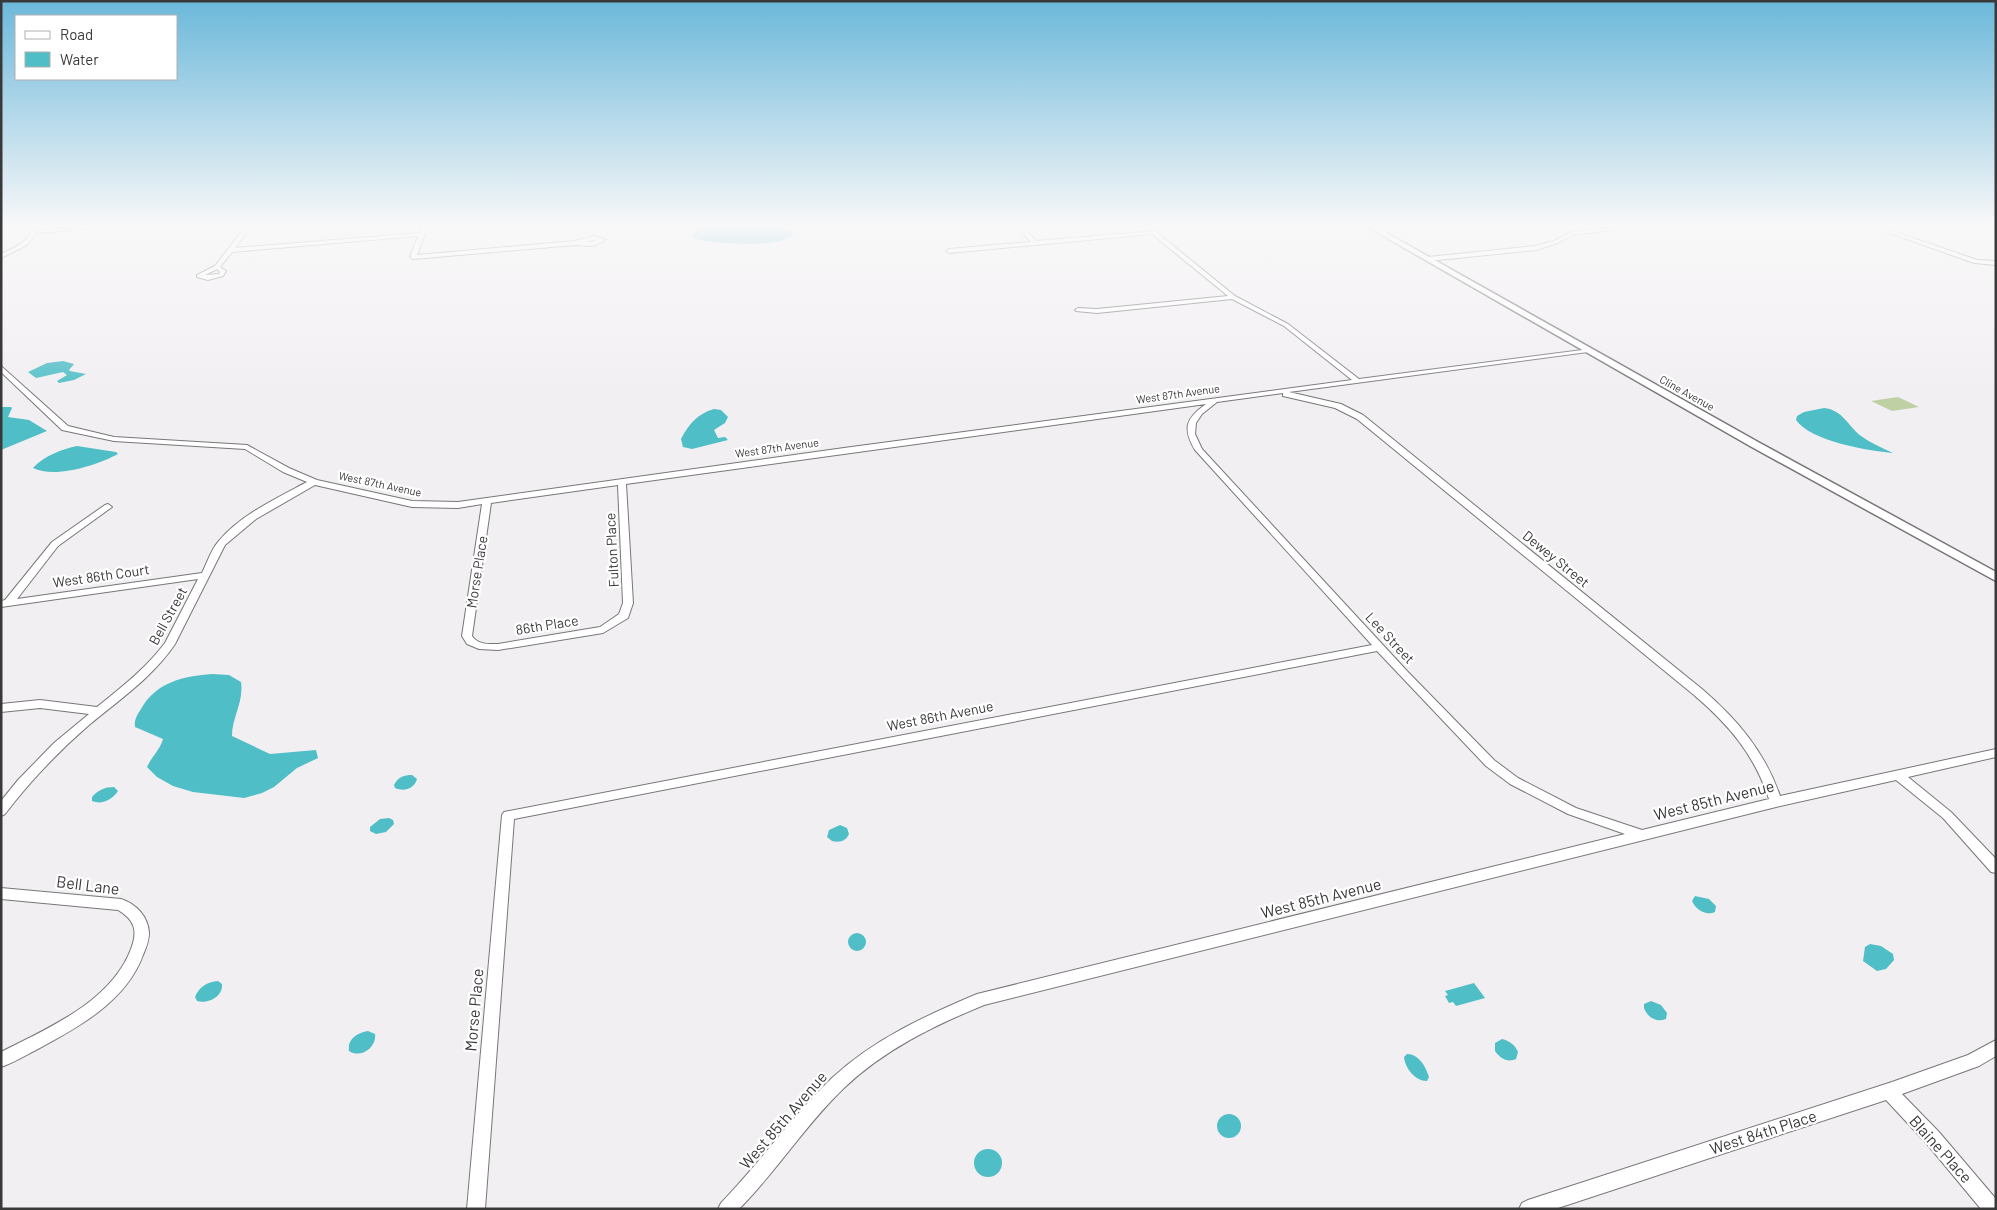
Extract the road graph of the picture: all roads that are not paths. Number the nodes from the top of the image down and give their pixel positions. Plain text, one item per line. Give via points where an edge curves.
1 (1215, 282) edge
2 (1469, 282) edge
3 (1233, 297) junction
4 (1078, 310) dead end
5 (1588, 350) junction
6 (1, 368) edge
7 (1358, 381) junction
8 (1272, 392) junction
9 (1216, 400) junction
10 (314, 482) junction
11 (622, 482) junction
12 (487, 501) junction
13 (108, 507) dead end
14 (206, 575) junction
15 (1995, 576) edge
16 (5, 603) edge
17 (624, 616) joint
18 (471, 642) joint
19 (1379, 647) junction
20 (1, 708) edge
21 (100, 711) junction
22 (1996, 753) edge
23 (1898, 774) junction
24 (1776, 802) junction
25 (1, 811) edge
26 (508, 815) joint
27 (1644, 836) junction
28 (1996, 868) edge
29 (1, 892) edge
30 (1996, 1047) edge
31 (1, 1060) edge
32 (1888, 1091) junction
33 (476, 1209) edge
34 (727, 1209) edge
35 (1528, 1209) edge
36 (1993, 1209) edge

1 - 3 street
2 - 5 street, Cline Avenue
3 - 4 street via 1097,311
3 - 7 street via 1286,325
5 - 7 street, West 87th Avenue
5 - 15 street, Cline Avenue
6 - 10 street, West 87th Avenue via 65,428 114,439 247,447
7 - 8 street, West 87th Avenue
8 - 9 street, West 87th Avenue
8 - 24 street, Dewey Street via 1338,406 1360,418 1690,685 1742,734 1763,766
9 - 11 street, West 87th Avenue
9 - 19 street, Lee Street via 1202,409 1190,423 1193,441
10 - 12 street, West 87th Avenue via 412,504 458,505
10 - 14 street, Bell Street via 254,515 234,530 221,544
11 - 12 street, West 87th Avenue
11 - 17 street, Fulton Place via 628,602
12 - 18 street, Morse Place via 467,636
13 - 16 street via 55,544
14 - 16 street, West 86th Court
14 - 21 street, Bell Street via 160,658 137,682
17 - 18 street, 86th Place via 603,630 498,647 483,647
19 - 26 street, West 86th Avenue
19 - 27 street, Lee Street via 1490,763 1514,781 1572,811
20 - 21 street via 40,704
21 - 25 street, Bell Street via 37,766
22 - 23 street, West 85th Avenue
23 - 24 street, West 85th Avenue
23 - 28 street via 1948,815
24 - 27 street, West 85th Avenue
26 - 33 street, Morse Place
27 - 34 street, West 85th Avenue via 982,1000 927,1022 871,1056 838,1082
29 - 31 street, Bell Lane via 121,904 140,920 143,934 128,972 111,992 77,1019
30 - 32 street, West 84th Place via 1974,1061
32 - 35 street, West 84th Place
32 - 36 street, Blaine Place

